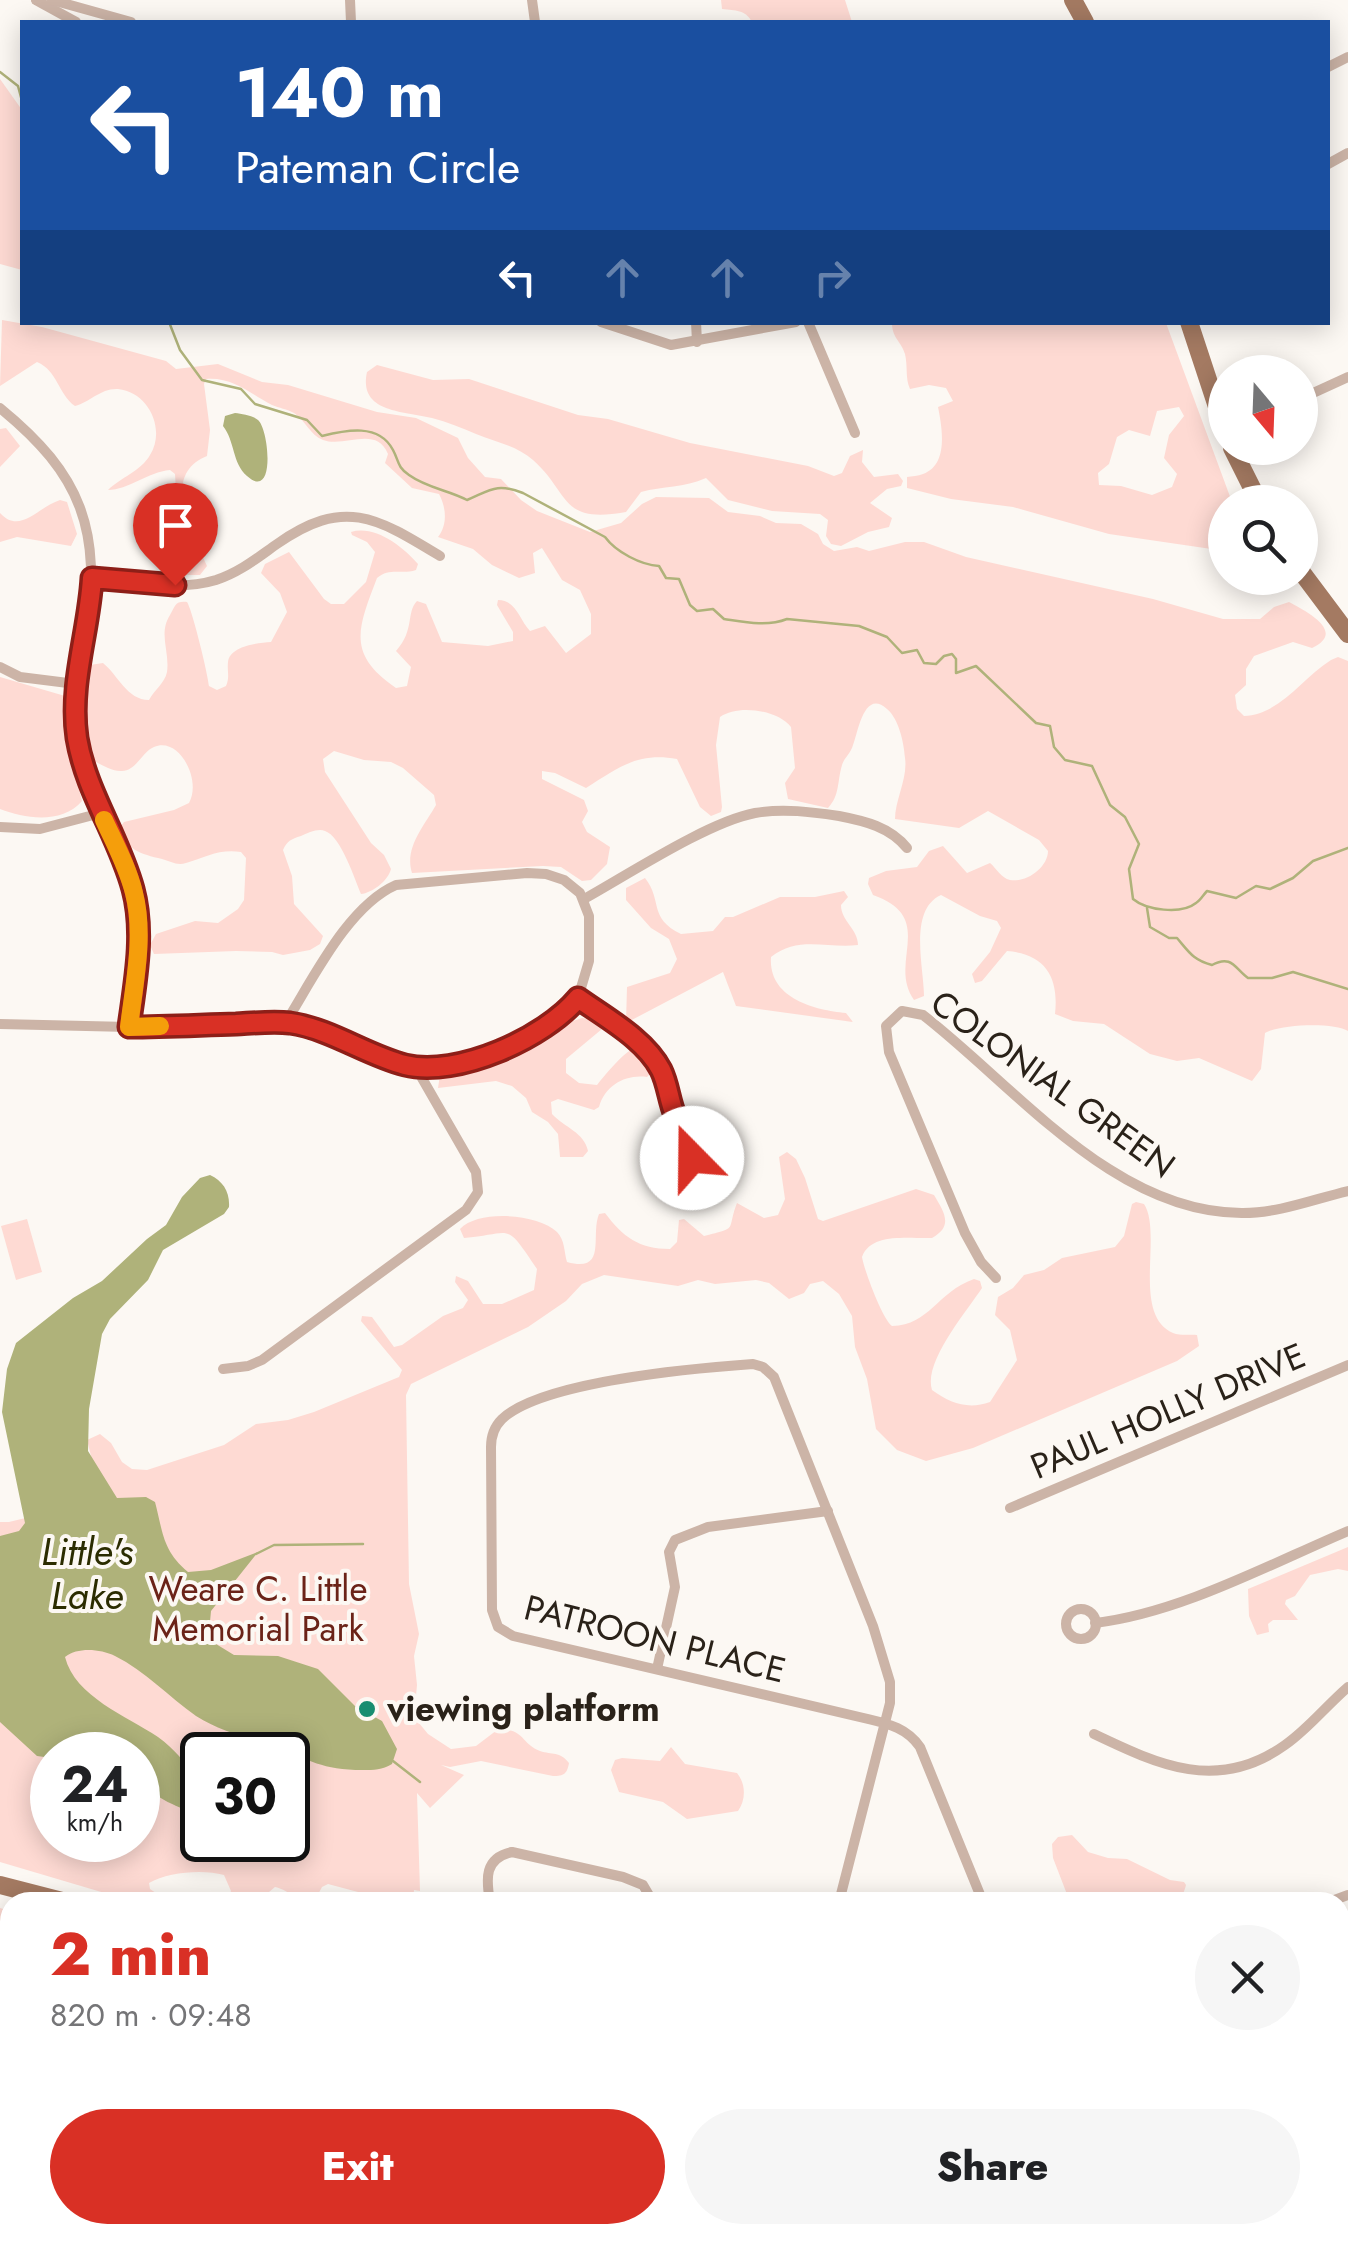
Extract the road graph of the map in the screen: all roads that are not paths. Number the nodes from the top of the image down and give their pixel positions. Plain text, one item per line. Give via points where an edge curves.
1 (36, 0) edge
2 (52, 0) edge
3 (103, 19) edge
4 (72, 20) edge
5 (609, 325) edge
6 (696, 325) edge
7 (781, 325) edge
8 (809, 325) edge
9 (1190, 325) edge
10 (697, 342) junction
11 (1348, 377) edge
12 (1208, 380) edge
13 (1318, 390) edge
14 (0, 408) edge
15 (855, 433) dead end
16 (440, 556) dead end
17 (92, 578) junction
18 (1318, 594) edge
19 (1348, 634) edge
20 (0, 668) edge
21 (76, 684) junction
22 (101, 813) junction
23 (0, 827) edge
24 (907, 848) dead end
25 (584, 898) junction
26 (578, 998) junction
27 (286, 1022) junction
28 (0, 1024) edge
29 (129, 1027) junction
30 (415, 1066) junction
31 (675, 1116) dead end
32 (1348, 1190) edge
33 (996, 1278) dead end
34 (1348, 1365) edge
35 (223, 1369) dead end
36 (1010, 1508) dead end
37 (828, 1511) junction
38 (1348, 1531) edge
39 (1096, 1623) dead end
40 (657, 1669) junction
41 (1348, 1687) edge
42 (884, 1723) junction
43 (1094, 1734) dead end
44 (0, 1885) edge
45 (27, 1892) edge
46 (489, 1892) edge
47 (647, 1892) edge
48 (842, 1892) edge
49 (980, 1892) edge

1 - 4 street
2 - 3 street
5 - 10 street via 662,344
6 - 10 street
7 - 10 street
8 - 15 street
9 - 12 main road
11 - 13 street
14 - 17 street via 44,447 66,478 85,522
16 - 17 street via 383,525 344,516 309,525 209,582
17 - 21 street
18 - 19 main road
20 - 21 street
21 - 22 street via 80,749
22 - 23 street via 40,830
22 - 29 street via 137,906
24 - 25 street via 894,834 864,822 759,813 724,824
25 - 26 street via 590,951
25 - 27 street via 564,880 539,873 396,885 356,916
26 - 30 street via 500,1051
26 - 31 street via 656,1061
27 - 29 street
27 - 30 street
28 - 29 street
30 - 35 street via 476,1172 472,1204 262,1360
32 - 33 street, COLONIAL GREEN via 1248,1213 1168,1202 1071,1140 923,1014 902,1011 886,1026 889,1052 966,1233
34 - 36 street, PAUL HOLLY DRIVE
37 - 40 street via 708,1527 675,1540 669,1550 675,1587
37 - 40 street, PATROON PLACE via 776,1381 758,1365 612,1381 550,1396 504,1417 490,1447 495,1623 513,1636
37 - 42 street, PATROON PLACE via 888,1670
38 - 39 street via 1184,1598
40 - 42 street, PATROON PLACE
41 - 43 street via 1287,1744 1231,1768 1165,1766
42 - 48 street
42 - 49 street, PATROON PLACE via 920,1747
44 - 45 main road
46 - 47 street via 488,1870 512,1852 623,1877

